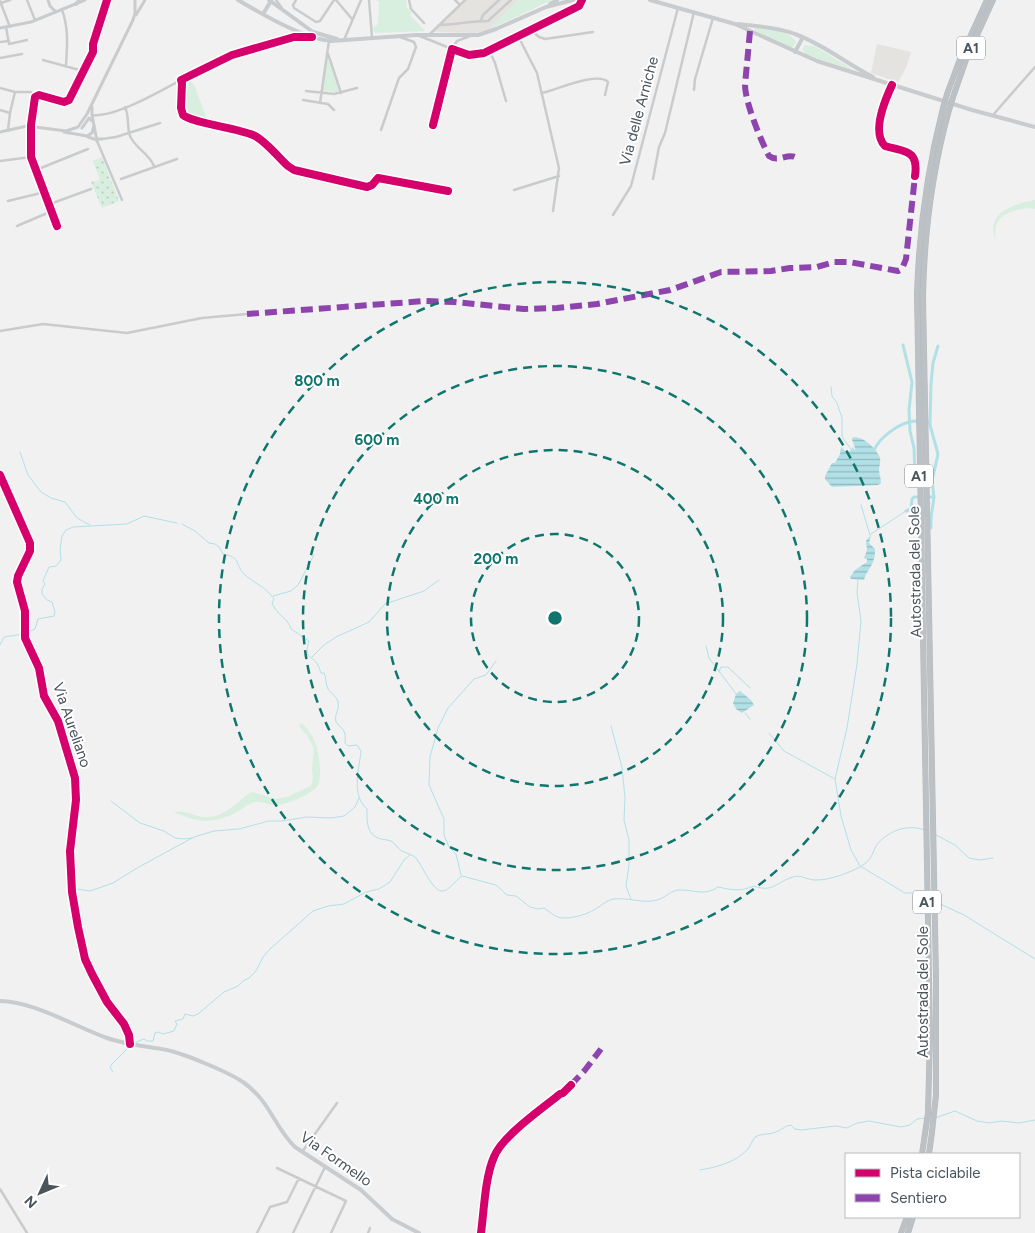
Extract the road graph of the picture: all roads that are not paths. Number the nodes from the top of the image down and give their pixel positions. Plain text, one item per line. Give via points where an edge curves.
1 (10, 0) edge
2 (27, 0) edge
3 (48, 0) edge
4 (82, 0) edge
5 (106, 0) edge
6 (139, 0) edge
7 (145, 0) edge
8 (238, 0) edge
9 (276, 0) edge
10 (296, 0) edge
11 (335, 0) edge
12 (362, 0) edge
13 (369, 0) edge
14 (409, 0) edge
15 (455, 0) edge
16 (465, 0) edge
17 (499, 0) edge
18 (511, 0) edge
19 (557, 0) edge
20 (578, 0) edge
21 (650, 0) edge
22 (987, 0) edge
23 (995, 0) edge
24 (134, 1) edge
25 (270, 1) edge
26 (0, 2) edge
27 (76, 4) joint
28 (141, 4) junction
29 (460, 5) junction
30 (50, 6) junction
31 (546, 6) junction
32 (577, 7) junction
33 (678, 8) junction
34 (282, 9) junction
35 (62, 10) junction
36 (56, 12) junction
37 (694, 12) junction
38 (263, 14) junction
39 (47, 16) junction
40 (713, 18) junction
41 (352, 19) junction
42 (35, 20) junction
43 (132, 20) junction
44 (481, 20) junction
45 (424, 23) dead end
46 (735, 24) junction
47 (440, 25) junction
48 (8, 27) junction
49 (0, 28) edge
50 (294, 29) junction
51 (531, 30) junction
52 (594, 32) dead end
53 (430, 34) junction
54 (416, 35) junction
55 (441, 35) junction
56 (312, 36) junction
57 (396, 36) junction
58 (470, 36) junction
59 (518, 36) junction
60 (294, 37) junction
61 (372, 37) junction
62 (803, 37) junction
63 (27, 40) dead end
64 (344, 40) junction
65 (9, 41) junction
66 (329, 41) junction
67 (0, 42) edge
68 (452, 50) junction
69 (489, 50) junction
70 (327, 52) junction
71 (795, 52) junction
72 (22, 54) dead end
73 (0, 58) edge
74 (43, 60) dead end
75 (66, 66) junction
76 (1035, 67) edge
77 (83, 71) junction
78 (181, 80) junction
79 (887, 84) junction
80 (892, 85) junction
81 (0, 88) edge
82 (357, 88) dead end
83 (694, 90) dead end
84 (306, 91) dead end
85 (15, 92) junction
86 (321, 93) junction
87 (342, 93) junction
88 (542, 93) junction
89 (35, 96) junction
90 (605, 96) dead end
91 (950, 96) junction
92 (94, 99) junction
93 (304, 100) dead end
94 (506, 101) dead end
95 (320, 103) junction
96 (125, 107) junction
97 (0, 110) edge
98 (334, 110) dead end
99 (10, 113) junction
100 (92, 115) junction
101 (96, 116) junction
102 (992, 116) junction
103 (84, 119) junction
104 (160, 123) dead end
105 (93, 124) junction
106 (31, 125) junction
107 (433, 125) dead end
108 (82, 128) junction
109 (1035, 128) edge
110 (54, 129) junction
111 (8, 130) junction
112 (381, 130) dead end
113 (0, 132) edge
114 (129, 133) junction
115 (86, 136) junction
116 (96, 139) junction
117 (102, 139) joint
118 (88, 149) dead end
119 (31, 157) junction
120 (177, 159) dead end
121 (0, 161) edge
122 (154, 166) junction
123 (36, 170) junction
124 (559, 176) junction
125 (915, 176) dead end
126 (121, 179) dead end
127 (653, 179) dead end
128 (929, 184) junction
129 (91, 189) dead end
130 (514, 190) dead end
131 (448, 191) dead end
132 (45, 192) junction
133 (122, 200) dead end
134 (8, 201) dead end
135 (49, 204) junction
136 (553, 210) dead end
137 (52, 211) junction
138 (613, 215) dead end
139 (17, 226) dead end
140 (57, 226) dead end
141 (246, 314) dead end
142 (0, 331) edge
143 (0, 475) edge
144 (0, 1001) edge
145 (933, 1035) junction
146 (130, 1044) junction
147 (571, 1085) dead end
148 (336, 1103) dead end
149 (302, 1152) junction
150 (922, 1153) edge
151 (929, 1153) edge
152 (325, 1167) junction
153 (277, 1168) dead end
154 (299, 1178) junction
155 (316, 1186) junction
156 (0, 1189) edge
157 (907, 1218) edge
158 (913, 1218) edge
159 (370, 1228) dead end
160 (28, 1233) edge
161 (257, 1233) edge
162 (293, 1233) edge
163 (331, 1233) edge
164 (368, 1233) edge
165 (419, 1233) edge
166 (481, 1233) edge
167 (901, 1233) edge
168 (908, 1233) edge

1 - 26 street
2 - 42 street
3 - 30 street
4 - 27 main road
5 - 77 street via 94,49
6 - 28 street
7 - 28 street
8 - 38 main road
9 - 34 street
10 - 11 street via 294,8 317,22
11 - 41 street
12 - 41 street
13 - 61 street
14 - 45 street via 411,9
15 - 29 street
16 - 29 street
17 - 44 street
18 - 44 street via 490,20
19 - 31 main road
20 - 31 main road
20 - 32 street
20 - 32 street via 583,4
21 - 33 main road
22 - 91 highway, Autostrada del Sole / A1 via 960,59
23 - 91 highway, Autostrada del Sole / A1
24 - 43 street
25 - 34 main road
25 - 38 main road
26 - 48 street
27 - 35 street
28 - 43 street
29 - 47 street
30 - 36 street
30 - 39 street
31 - 58 main road via 496,29
32 - 51 street
33 - 37 main road
33 - 138 street, Via delle Arniche via 631,186
34 - 64 main road via 313,32
35 - 36 street
35 - 75 street via 68,41
36 - 39 street
37 - 40 main road
37 - 127 street
38 - 50 main road
39 - 42 street
40 - 46 main road
40 - 83 street
41 - 64 street
42 - 48 street
43 - 92 street
44 - 47 street
46 - 62 main road
46 - 71 main road
47 - 53 street
47 - 55 street via 438,31
48 - 49 street
48 - 65 street
50 - 56 main road
50 - 60 street via 298,34
51 - 52 street via 545,39
51 - 59 street
53 - 54 main road
53 - 55 main road
54 - 57 main road
54 - 68 street
55 - 58 main road
56 - 60 street
56 - 66 main road
57 - 61 main road
57 - 112 street via 413,41 416,47 408,69 398,78
58 - 68 street via 458,40
59 - 69 street
59 - 88 street via 536,69
60 - 78 street via 228,56
61 - 64 main road
62 - 71 main road
62 - 79 main road
63 - 65 street via 9,44
64 - 66 main road
65 - 67 street
66 - 70 street
68 - 69 street via 470,55
68 - 107 street
69 - 94 street
70 - 86 street
70 - 87 street
71 - 79 main road
72 - 73 street
74 - 75 street
75 - 77 street
76 - 102 street
77 - 89 street via 67,102
78 - 96 street
78 - 131 street via 184,117 255,135 293,169 367,187 379,178
79 - 80 main road
80 - 102 main road
80 - 125 street via 881,116 881,141 913,156
81 - 85 street
82 - 87 street
84 - 86 street
85 - 89 street via 31,92
85 - 99 street
86 - 87 street
86 - 95 street
88 - 90 street via 602,78 608,82
88 - 124 street
89 - 106 street
91 - 128 highway, Autostrada del Sole / A1, bridge
92 - 100 street
92 - 103 street
93 - 95 street
95 - 98 street via 330,105
96 - 101 street
96 - 114 street
97 - 99 street
99 - 111 street
100 - 101 street
100 - 103 street
100 - 105 street
101 - 105 street
102 - 109 main road
103 - 108 street
103 - 110 street via 73,130
104 - 114 street
105 - 108 street via 88,118
105 - 115 street via 92,133
105 - 116 street
106 - 110 street
106 - 111 street
106 - 119 street
108 - 115 street
110 - 115 street
111 - 113 street
114 - 117 street
114 - 122 street
115 - 116 street
116 - 117 street
116 - 133 street
118 - 123 street
119 - 121 street
119 - 123 street
120 - 122 street
122 - 126 street
123 - 132 street
124 - 130 street
124 - 136 street
128 - 145 highway, Autostrada del Sole / A1 via 923,321 932,769
128 - 145 highway, Autostrada del Sole / A1 via 919,244 917,294
129 - 135 street
132 - 134 street
132 - 135 street
135 - 137 street
137 - 139 street
137 - 140 street
141 - 142 street via 202,318 127,332 43,324
143 - 146 street, Via Aureliano via 30,543 30,551 17,580 25,611 25,636 38,665 45,697 58,722 75,778 76,800 70,851 78,931 92,974 126,1028
144 - 146 main road, Via Formello via 27,1006 109,1039
145 - 150 highway, Autostrada del Sole / A1
145 - 151 highway, Autostrada del Sole / A1 via 936,1095
146 - 149 main road, Via Formello via 176,1053 241,1080 264,1100 289,1140
147 - 166 street via 512,1134 494,1156
148 - 149 street
149 - 152 main road, Via Formello
152 - 155 street
152 - 165 main road, Via Formello via 361,1190 392,1220
153 - 154 street
154 - 155 street
154 - 161 street via 287,1202 268,1210
155 - 162 street
155 - 163 street via 346,1201
156 - 160 street
157 - 167 highway
158 - 168 highway
159 - 164 street

